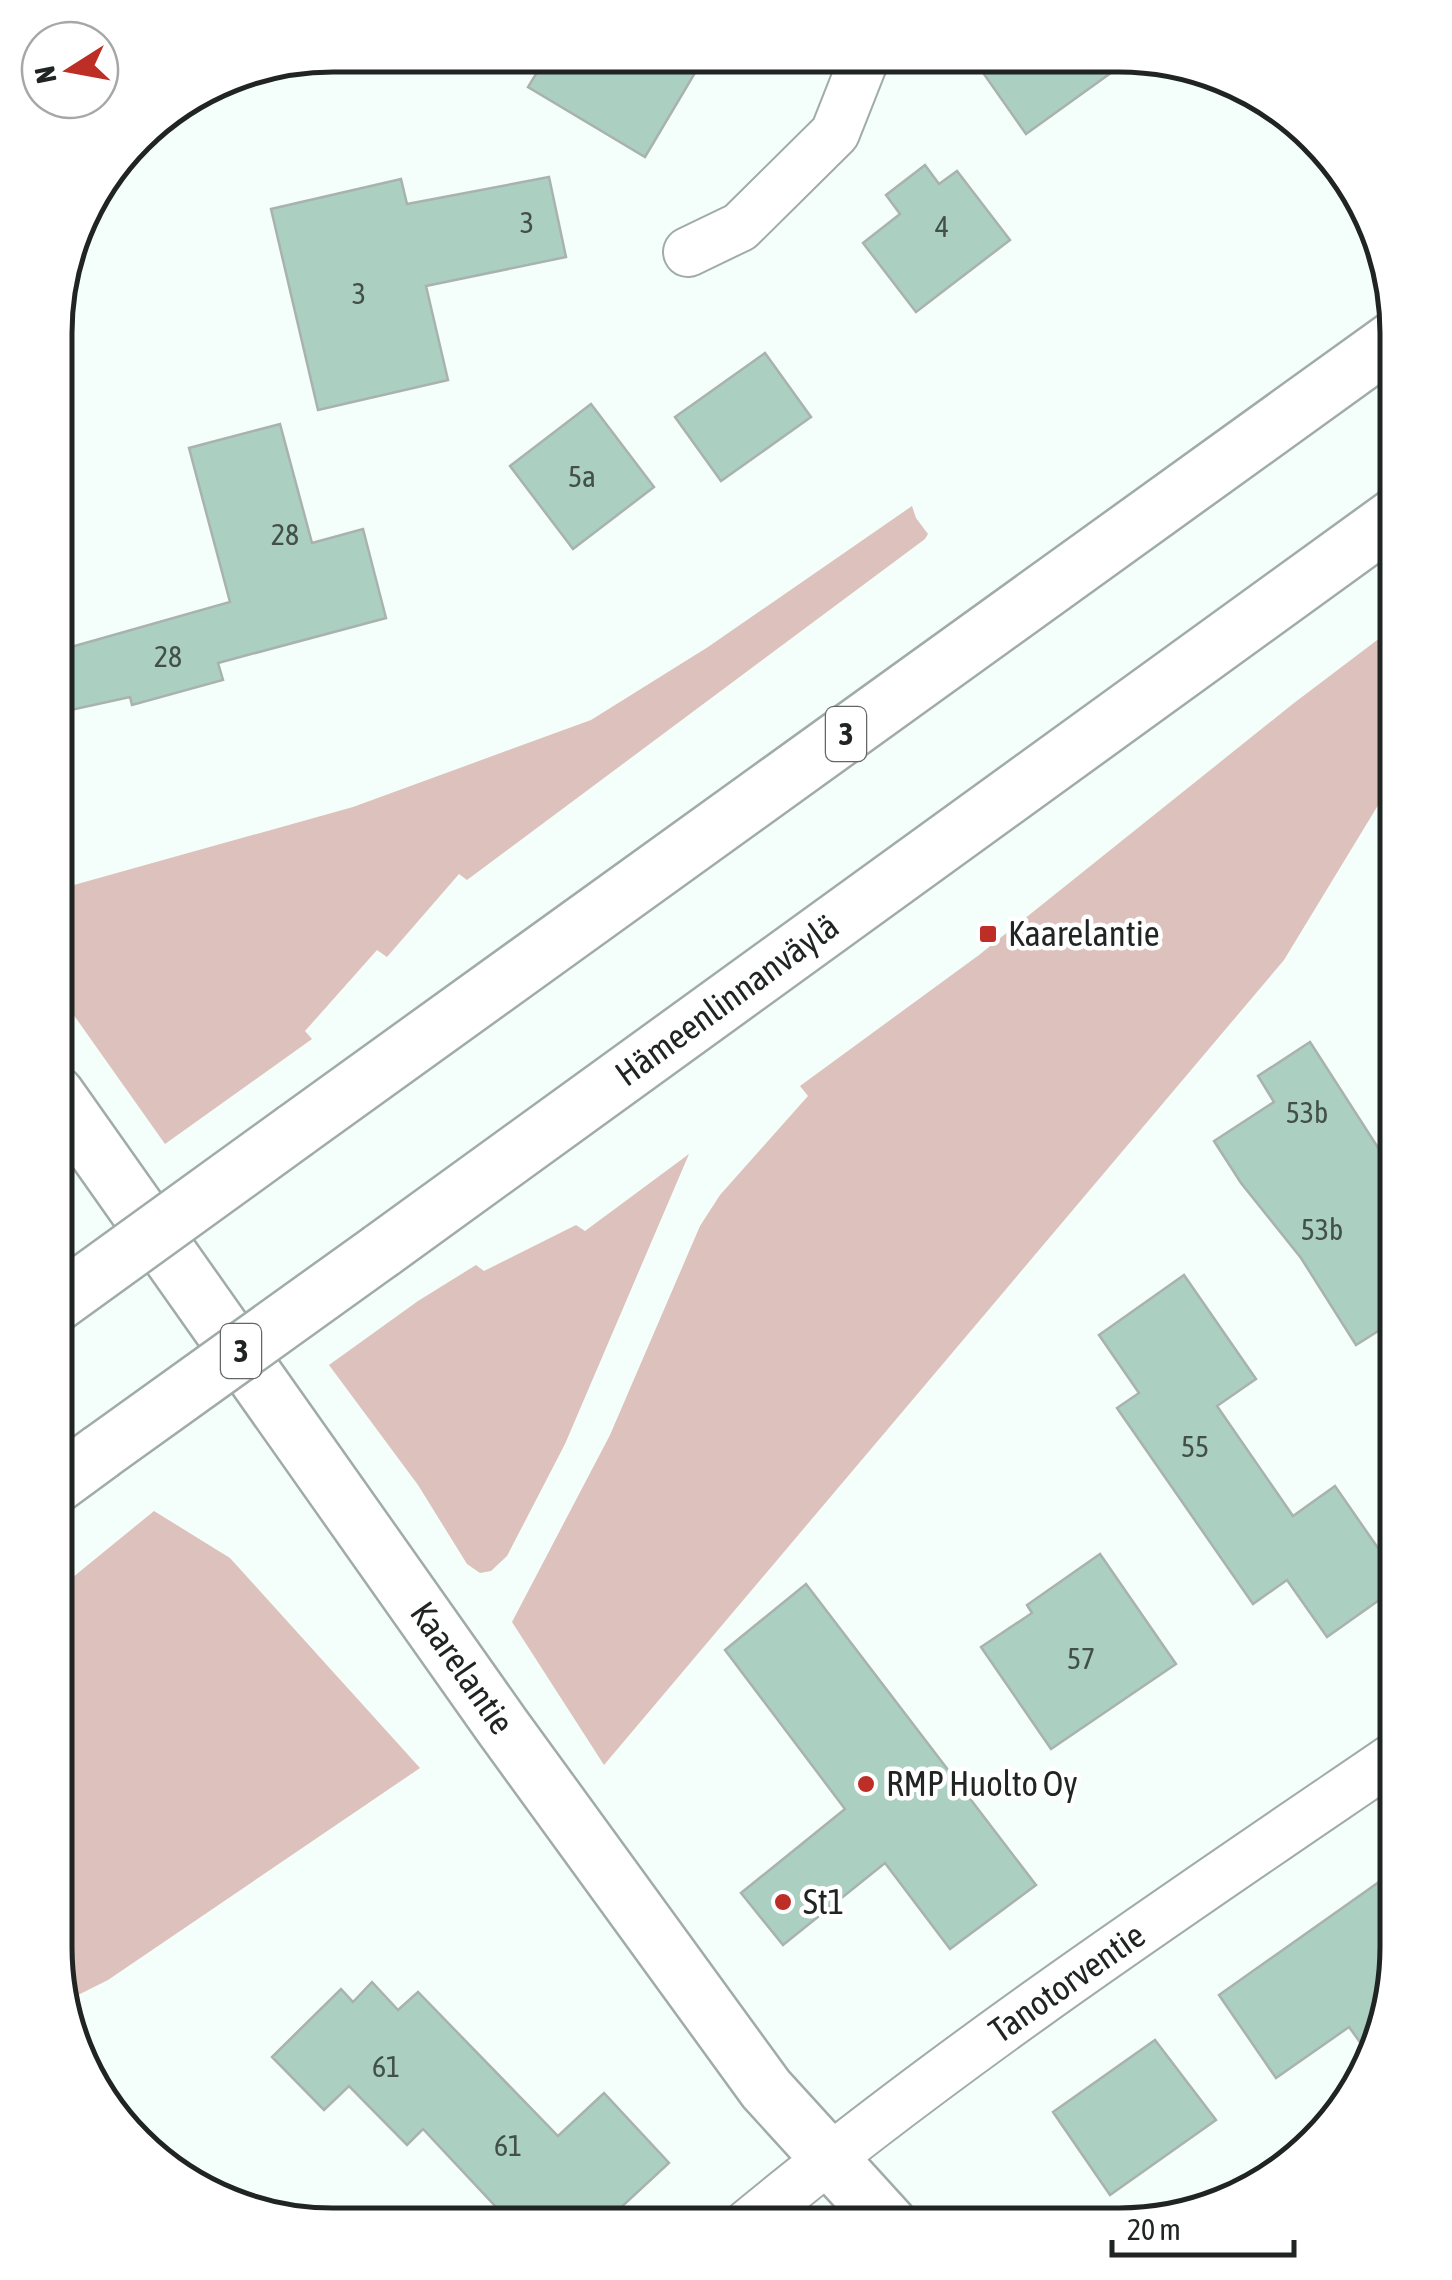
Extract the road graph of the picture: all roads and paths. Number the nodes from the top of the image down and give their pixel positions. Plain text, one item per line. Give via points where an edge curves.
1 (858, 72) edge
2 (688, 252) dead end
3 (1380, 349) edge
4 (1380, 526) edge
5 (72, 1117) edge
6 (72, 1292) edge
7 (72, 1473) edge
8 (1379, 1768) edge
9 (827, 2158) junction
10 (767, 2208) edge
11 (874, 2208) edge

1 - 2 street via 834,133 740,226
3 - 6 main road, 3, bridge
4 - 7 main road, Hämeenlinnanväylä / 3, bridge
5 - 9 main road, Kaarelantie via 525,1757 766,2089
8 - 9 street, Tanotorventie
9 - 10 street, Tanotorventie
9 - 11 main road, Kaarelantie

